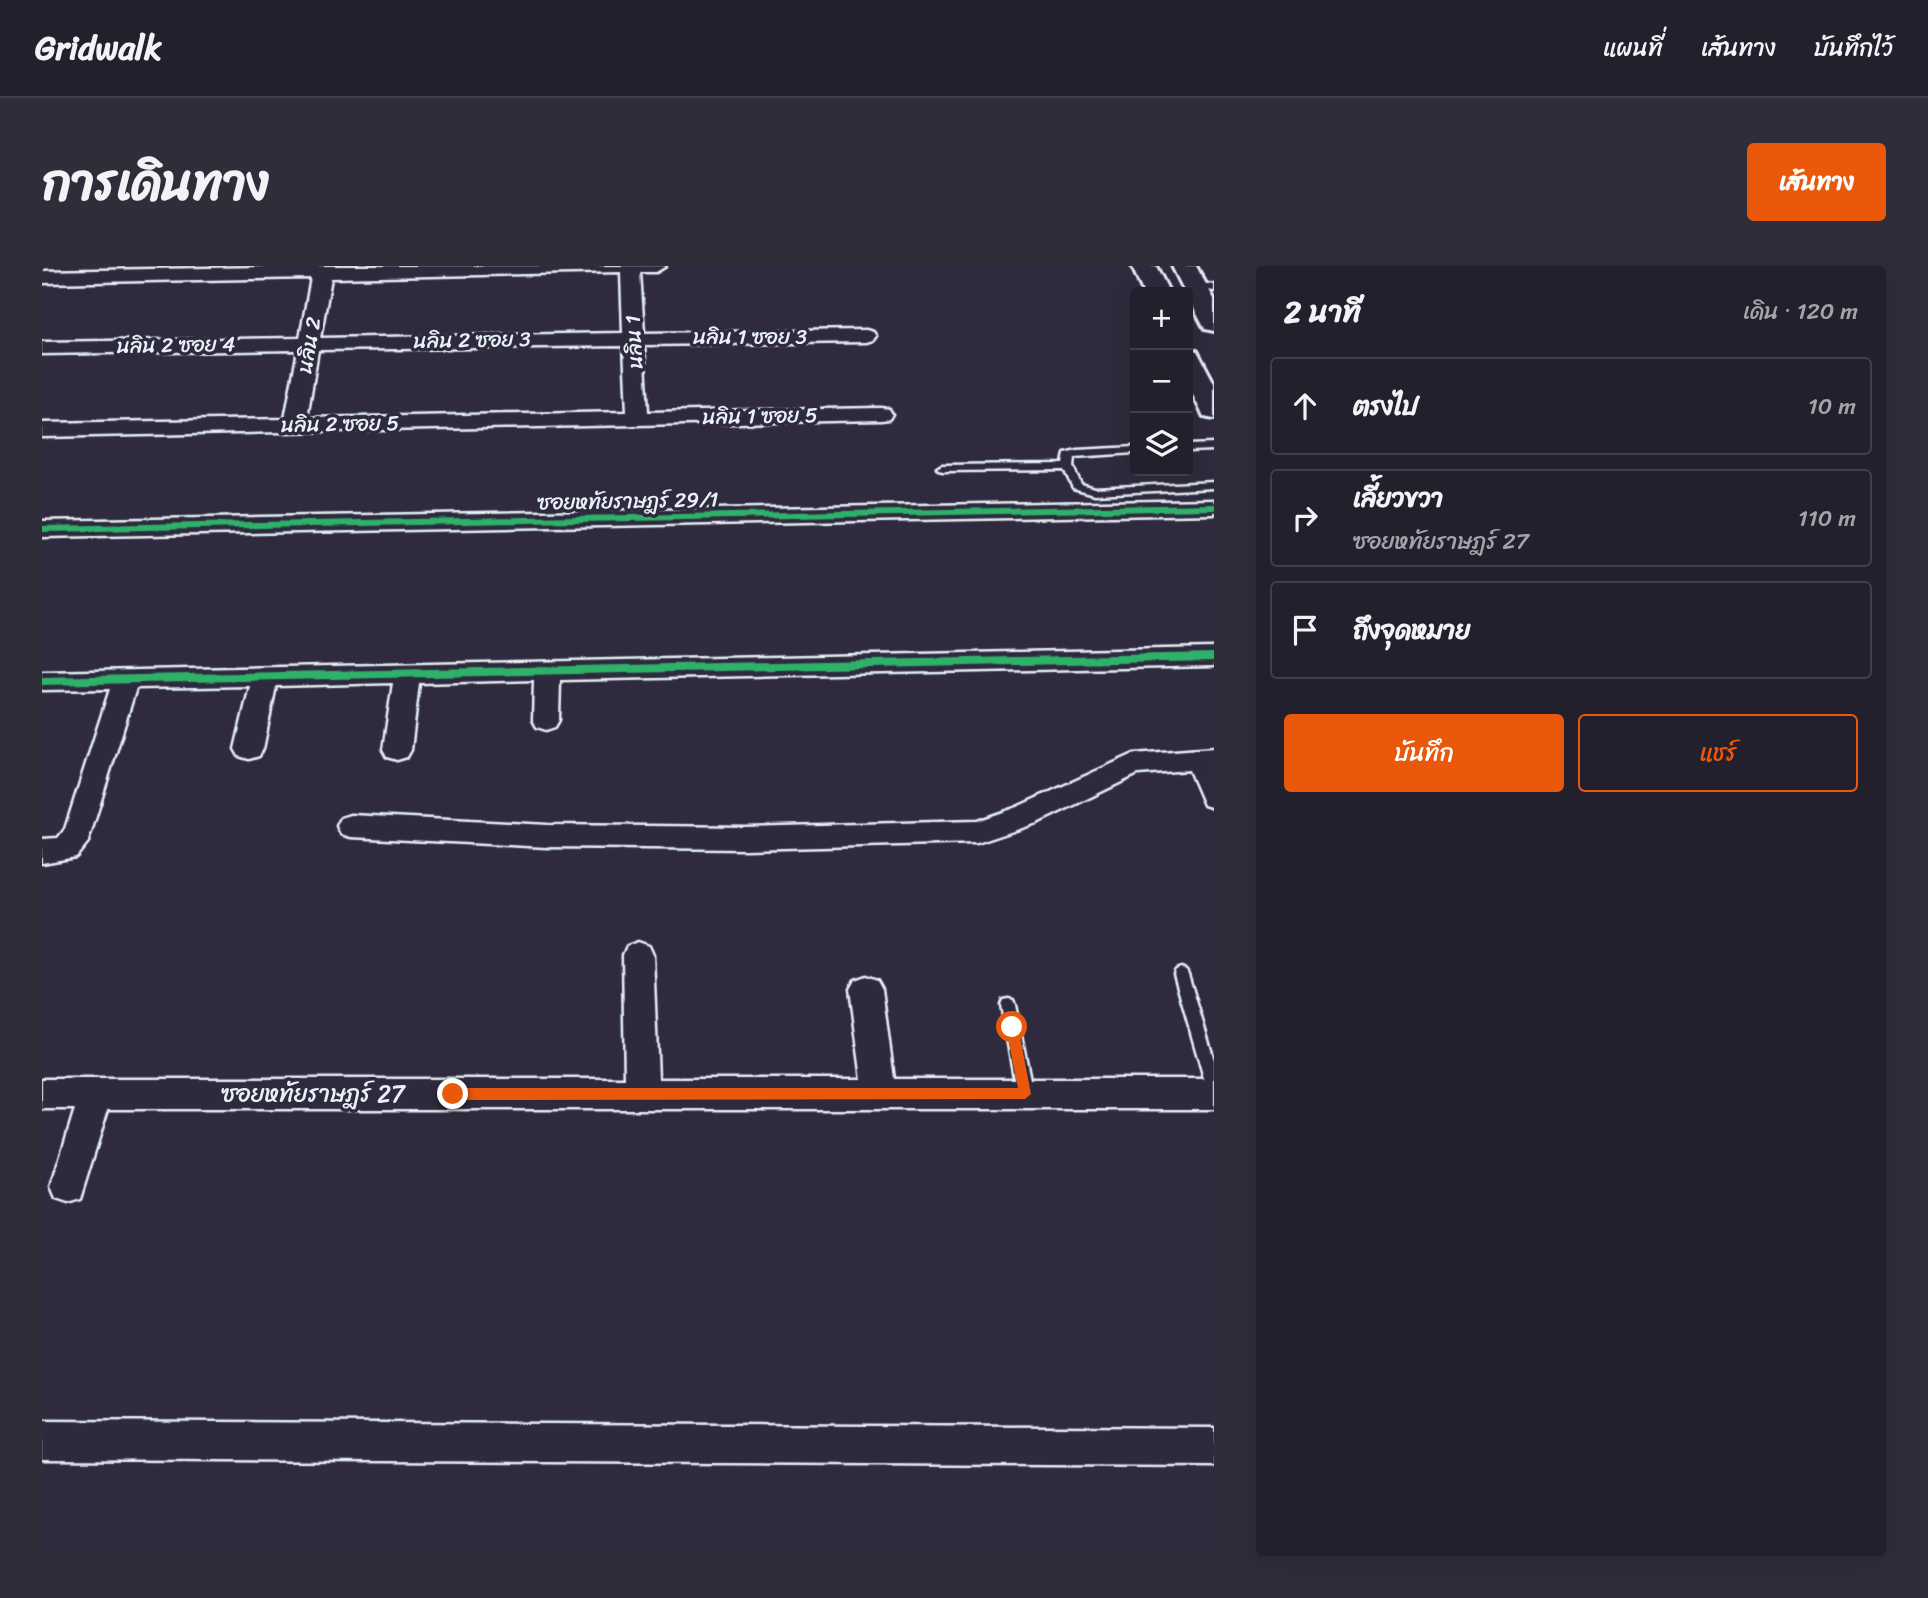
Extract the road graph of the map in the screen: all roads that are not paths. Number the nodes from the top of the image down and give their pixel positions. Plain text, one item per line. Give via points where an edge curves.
1 (630, 266) edge
2 (656, 266) edge
3 (1143, 266) edge
4 (322, 269) edge
5 (42, 277) edge
6 (1197, 280) edge
7 (1154, 287) edge
8 (1214, 323) edge
9 (866, 336) dead end
10 (634, 337) junction
11 (310, 343) junction
12 (42, 348) edge
13 (1193, 367) edge
14 (1214, 411) edge
15 (881, 414) dead end
16 (638, 418) junction
17 (295, 424) junction
18 (42, 430) edge
19 (1214, 447) edge
20 (1193, 448) edge
21 (1130, 450) edge
22 (1068, 467) junction
23 (942, 468) dead end
24 (1214, 485) edge
25 (1214, 507) edge
26 (42, 529) edge
27 (1214, 657) edge
28 (547, 670) junction
29 (407, 673) junction
30 (265, 676) junction
31 (126, 680) junction
32 (42, 681) edge
33 (546, 720) dead end
34 (249, 749) dead end
35 (397, 750) dead end
36 (1207, 760) edge
37 (1214, 797) edge
38 (351, 826) dead end
39 (42, 851) edge
40 (638, 955) dead end
41 (1181, 974) dead end
42 (866, 989) dead end
43 (1008, 1005) dead end
44 (1214, 1084) edge
45 (880, 1092) junction
46 (42, 1094) edge
47 (96, 1094) junction
48 (642, 1094) junction
49 (1025, 1094) junction
50 (1214, 1094) edge
51 (68, 1187) dead end
52 (42, 1440) edge
53 (1214, 1447) edge

1 - 2 street
1 - 4 street
1 - 10 street, นลิน 1
3 - 7 main road
4 - 5 street
4 - 11 street, นลิน 2
6 - 8 main road
9 - 10 street, นลิน 1 ซอย 3
10 - 11 street, นลิน 2 ซอย 3
10 - 16 street, นลิน 1
11 - 12 street, นลิน 2 ซอย 4
11 - 17 street, นลิน 2
13 - 14 main road
15 - 16 street, นลิน 1 ซอย 5
16 - 17 street, นลิน 2 ซอย 5
17 - 18 street, นลิน 2 ซอย 5
19 - 20 lane
21 - 22 lane via 1069,455
22 - 23 lane
22 - 24 lane via 1077,486 1095,491
25 - 26 street, ซอยหทัยราษฎร์ 29/1
27 - 28 street
28 - 29 street
28 - 33 street
29 - 30 street
29 - 35 street
30 - 31 street
30 - 34 street
31 - 32 street
31 - 39 street via 78,834 66,849
36 - 37 street
36 - 38 street via 1134,764 1027,815 977,832 720,838 547,836
40 - 48 street
41 - 44 lane
42 - 45 street
43 - 49 lane
45 - 48 street, ซอยหทัยราษฎร์ 27
45 - 49 street, ซอยหทัยราษฎร์ 27
46 - 47 street, ซอยหทัยราษฎร์ 27
47 - 48 street, ซอยหทัยราษฎร์ 27
47 - 51 street
49 - 50 street, ซอยหทัยราษฎร์ 27
52 - 53 street

